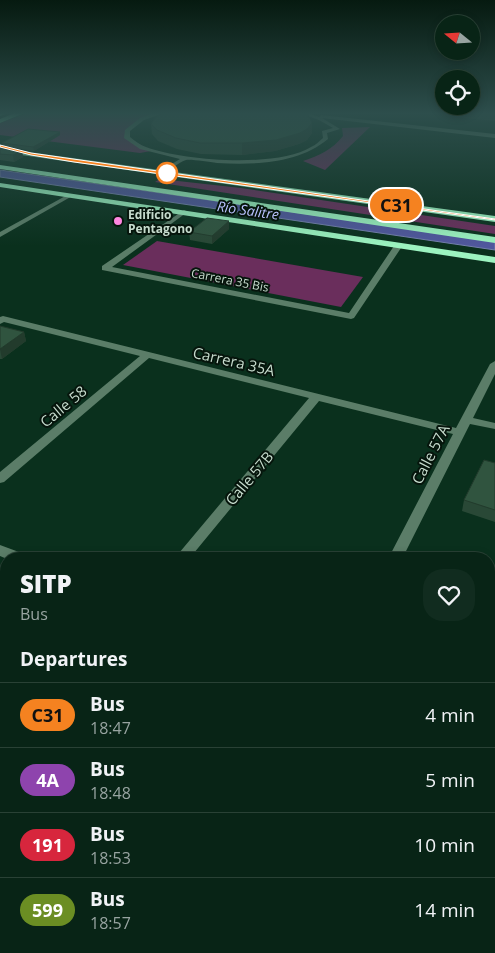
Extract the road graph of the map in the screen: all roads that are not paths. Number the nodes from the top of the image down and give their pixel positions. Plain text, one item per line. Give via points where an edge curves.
1 (49, 156) edge
2 (172, 156) edge
3 (282, 156) edge
4 (184, 159) junction
5 (0, 167) edge
6 (162, 172) junction
7 (0, 185) edge
8 (71, 195) junction
9 (184, 212) junction
10 (495, 219) edge
11 (0, 235) edge
12 (495, 240) edge
13 (399, 245) junction
14 (495, 260) edge
15 (1, 320) edge
16 (146, 356) junction
17 (495, 364) edge
18 (317, 396) junction
19 (466, 420) junction
20 (495, 426) edge
21 (459, 432) junction
22 (0, 479) edge
23 (187, 552) edge
24 (399, 552) edge

1 - 6 highway
2 - 4 street
3 - 4 street via 244,161
4 - 6 street
5 - 12 highway
6 - 10 highway
7 - 8 highway
8 - 9 highway
8 - 11 street
9 - 13 highway
9 - 13 street, Carrera 35 Bis via 105,268 351,316
13 - 14 highway
15 - 16 street, Carrera 35A
16 - 18 street, Carrera 35A
16 - 22 street, Calle 58
17 - 19 street, Calle 57A
18 - 21 street, Carrera 35A
18 - 23 street, Calle 57B
19 - 20 street
19 - 21 street, Calle 57A
21 - 24 street, Calle 57A

